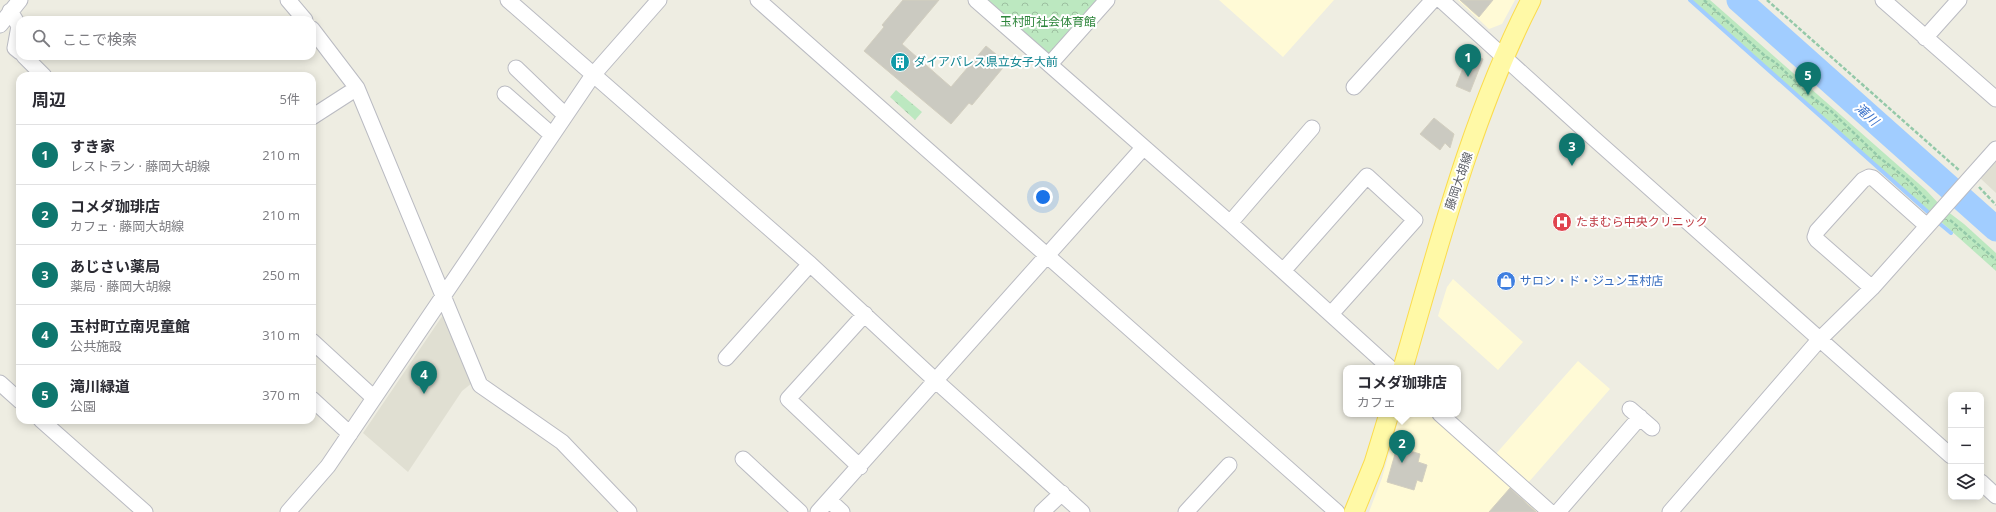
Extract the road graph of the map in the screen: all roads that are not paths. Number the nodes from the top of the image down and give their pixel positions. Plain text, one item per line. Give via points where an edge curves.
1 (508, 0) edge
2 (659, 0) edge
3 (758, 0) edge
4 (976, 0) edge
5 (1107, 0) edge
6 (1433, 0) edge
7 (1441, 0) edge
8 (1531, 0) edge
9 (1959, 0) edge
10 (295, 2) edge
11 (1888, 2) edge
12 (15, 5) edge
13 (17, 16) edge
14 (303, 16) edge
15 (0, 25) edge
16 (316, 34) edge
17 (1925, 38) junction
18 (1504, 56) junction
19 (28, 60) edge
20 (1050, 64) junction
21 (516, 68) dead end
22 (40, 72) edge
23 (593, 75) junction
24 (1354, 87) dead end
25 (357, 88) junction
26 (506, 94) dead end
27 (1996, 99) edge
28 (316, 114) edge
29 (565, 115) junction
30 (1312, 128) dead end
31 (552, 135) junction
32 (1143, 148) junction
33 (1996, 149) edge
34 (1230, 223) junction
35 (1927, 226) junction
36 (1047, 256) junction
37 (810, 264) junction
38 (1283, 272) junction
39 (1872, 288) junction
40 (443, 297) junction
41 (865, 314) junction
42 (1331, 314) junction
43 (1820, 340) junction
44 (316, 345) edge
45 (726, 358) dead end
46 (1387, 365) edge
47 (1404, 365) edge
48 (936, 381) junction
49 (0, 383) edge
50 (16, 397) edge
51 (374, 398) junction
52 (316, 403) edge
53 (1389, 417) edge
54 (1443, 417) edge
55 (46, 424) edge
56 (1652, 428) dead end
57 (350, 434) junction
58 (1948, 453) edge
59 (743, 459) dead end
60 (1229, 465) dead end
61 (860, 467) junction
62 (1984, 485) edge
63 (1062, 493) junction
64 (1996, 496) edge
65 (829, 500) junction
66 (144, 512) edge
67 (288, 512) edge
68 (629, 512) edge
69 (800, 512) edge
70 (818, 512) edge
71 (842, 512) edge
72 (1042, 512) edge
73 (1082, 512) edge
74 (1186, 512) edge
75 (1337, 512) edge
76 (1354, 512) edge
77 (1550, 512) edge
78 (1558, 512) edge
79 (1670, 512) edge

1 - 23 street
2 - 23 street
3 - 36 street
4 - 20 street
5 - 20 street
6 - 24 street
7 - 18 street
8 - 18 main road, 藤岡大胡線
9 - 17 street
10 - 14 street
11 - 17 street
12 - 13 street
12 - 15 street
16 - 25 street
17 - 27 street
18 - 43 street via 1590,136
18 - 47 main road, 藤岡大胡線 via 1451,202
19 - 22 street
20 - 32 street
21 - 29 street
23 - 29 street
23 - 37 street
25 - 28 street
25 - 40 street
26 - 31 street
29 - 31 street
30 - 34 street
31 - 40 street
32 - 34 street
32 - 36 street
33 - 35 street via 1939,209
34 - 38 street
35 - 39 street
35 - 39 street via 1873,178 1866,177 1817,231 1815,237
36 - 48 street
36 - 75 street
37 - 41 street
37 - 45 street
38 - 42 street
38 - 42 street via 1367,176 1415,220
39 - 43 street
40 - 51 street
40 - 68 street via 480,385 562,442
41 - 48 street
41 - 61 street via 788,399
42 - 46 street
43 - 58 street
43 - 79 street
44 - 51 street
48 - 61 street
48 - 63 street
49 - 50 street
51 - 57 street
52 - 57 street
53 - 76 main road via 1372,470
54 - 77 street
55 - 66 street
56 - 78 street via 1635,413
57 - 67 street via 328,466
59 - 69 street
60 - 74 street
61 - 65 street
62 - 64 street
63 - 72 street
63 - 73 street
65 - 70 street
65 - 71 street

